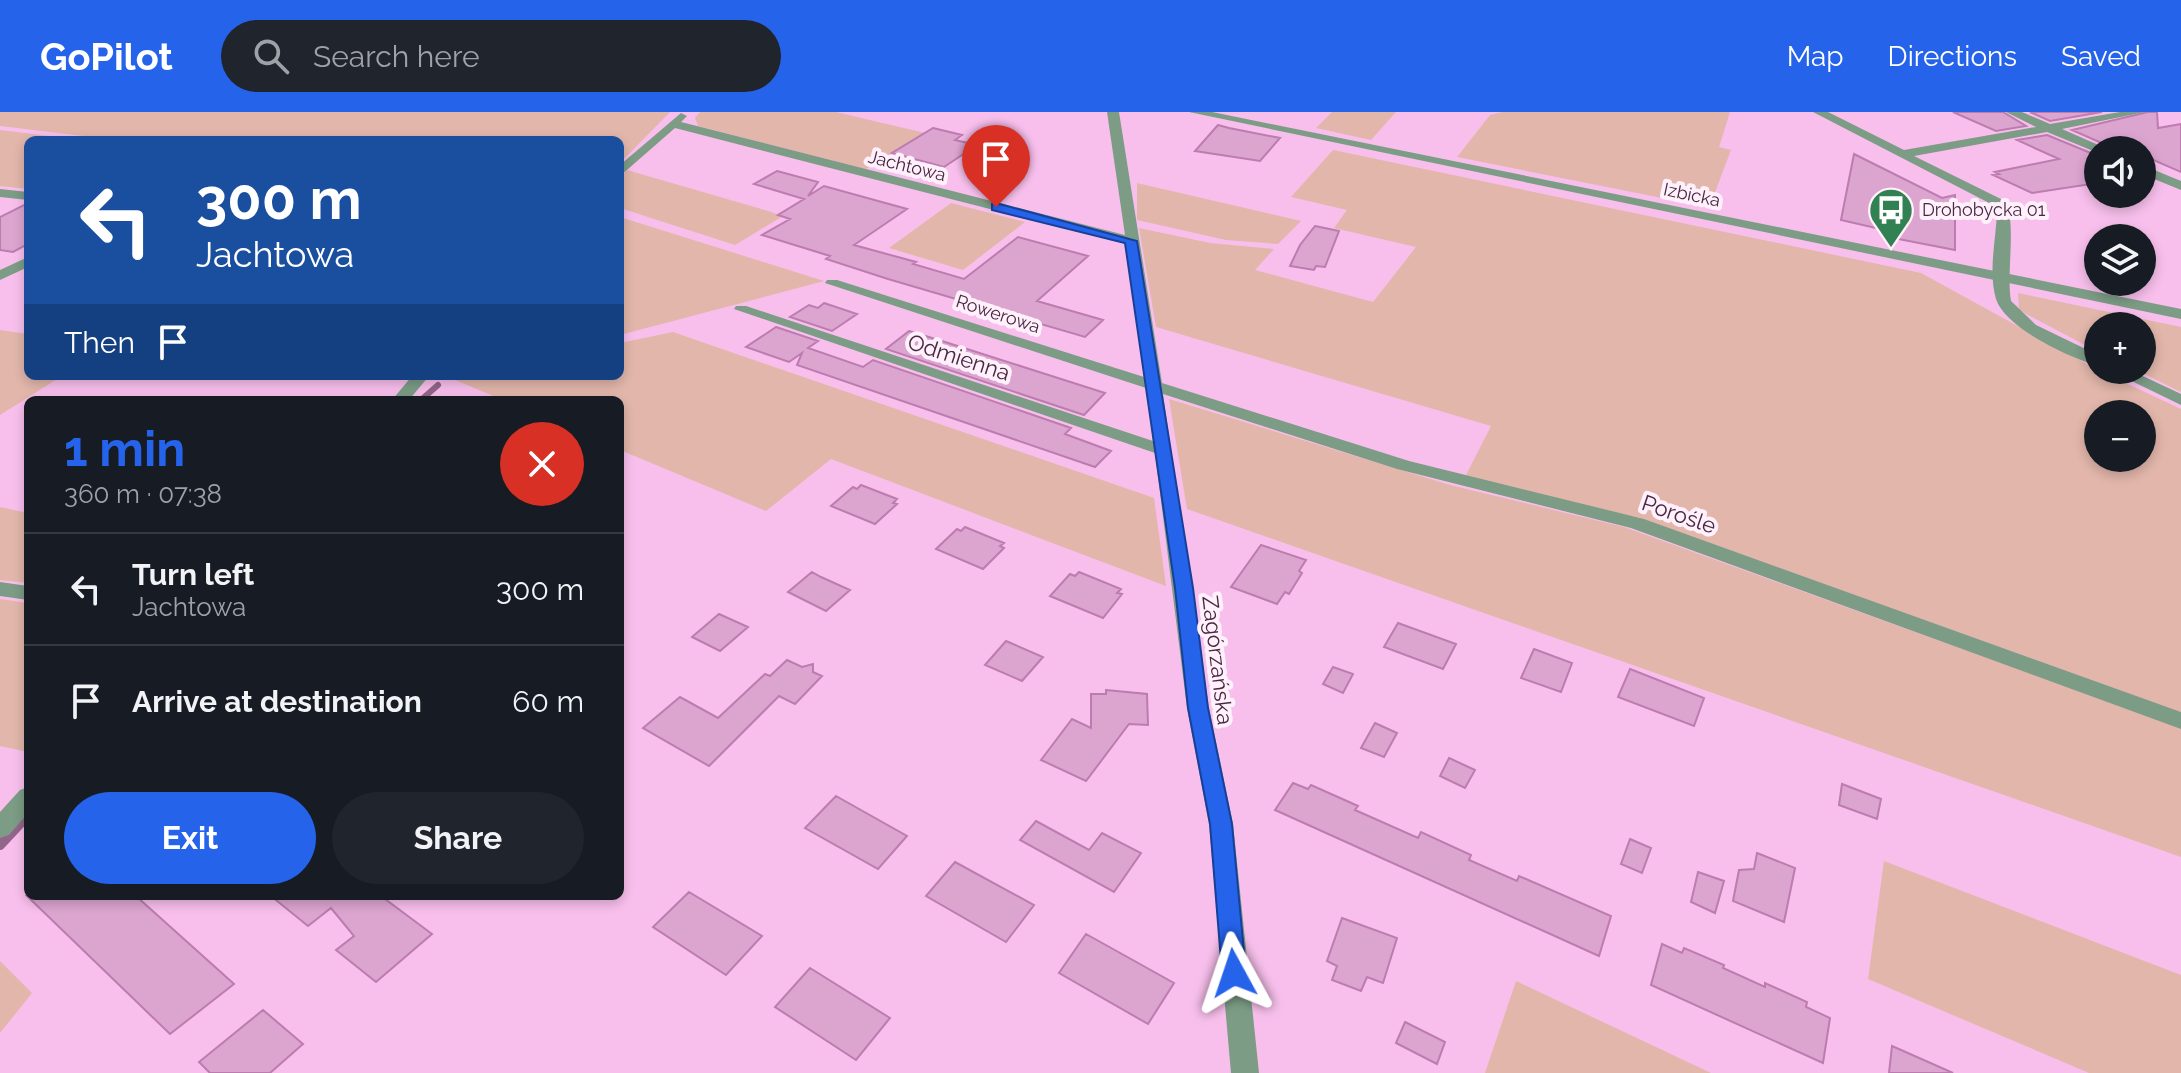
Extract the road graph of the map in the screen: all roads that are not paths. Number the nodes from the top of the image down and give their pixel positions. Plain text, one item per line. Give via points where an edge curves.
1 (684, 112) edge
2 (1113, 112) edge
3 (1195, 112) edge
4 (1819, 112) edge
5 (2012, 112) edge
6 (2139, 112) edge
7 (674, 124) junction
8 (2046, 127) junction
9 (2084, 143) edge
10 (1903, 154) junction
11 (624, 168) edge
12 (2156, 175) edge
13 (2181, 186) edge
14 (0, 193) edge
15 (24, 196) edge
16 (1131, 241) junction
17 (24, 263) edge
18 (0, 276) edge
19 (2002, 278) junction
20 (832, 283) dead end
21 (741, 309) dead end
22 (2181, 314) edge
23 (2084, 353) edge
24 (418, 380) edge
25 (1151, 383) junction
26 (2147, 384) edge
27 (404, 396) edge
28 (2181, 400) edge
29 (1163, 450) junction
30 (0, 589) edge
31 (24, 592) edge
32 (2181, 721) edge
33 (24, 801) edge
34 (0, 828) edge
35 (1245, 1073) edge

1 - 7 street
2 - 16 street, Zagórzańska
3 - 19 street, Izbicka
4 - 10 street
5 - 8 street
6 - 8 street
7 - 11 street
7 - 16 street, Jachtowa
8 - 9 street
8 - 10 street
10 - 19 street via 2000,204
12 - 13 street
14 - 15 street
16 - 25 street, Zagórzańska
17 - 18 street
19 - 22 street, Izbicka
19 - 23 street via 2004,303 2016,317
20 - 25 street, Rowerowa
21 - 29 street, Odmienna
24 - 27 street
25 - 29 street, Zagórzańska
25 - 32 street, Porośle via 1403,465 1637,523
26 - 28 street
29 - 35 street, Zagórzańska via 1198,708 1221,824
30 - 31 street
33 - 34 street

